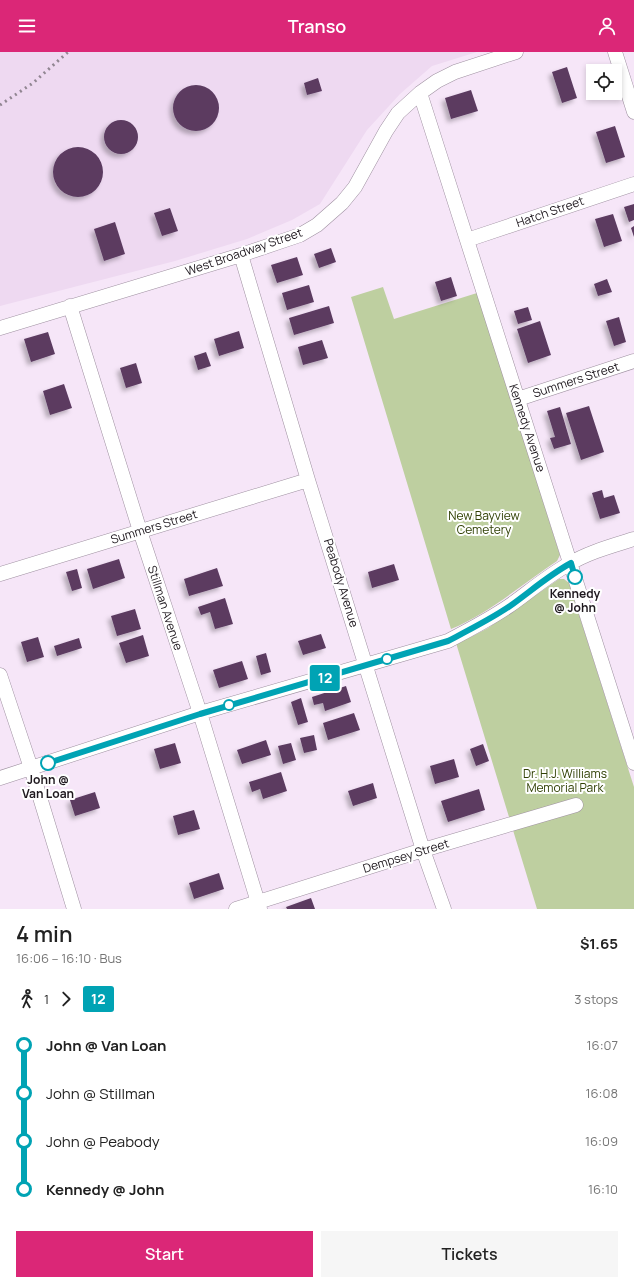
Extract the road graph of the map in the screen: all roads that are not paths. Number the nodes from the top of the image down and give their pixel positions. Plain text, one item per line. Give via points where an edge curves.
1 (516, 52) edge
2 (615, 52) edge
3 (420, 93) junction
4 (634, 112) edge
5 (634, 184) edge
6 (467, 240) junction
7 (241, 255) junction
8 (70, 306) junction
9 (0, 328) edge
10 (634, 361) edge
11 (518, 399) junction
12 (308, 480) junction
13 (140, 531) junction
14 (634, 538) edge
15 (571, 563) junction
16 (0, 574) edge
17 (367, 666) junction
18 (0, 674) edge
19 (200, 714) junction
20 (628, 722) edge
21 (634, 763) edge
22 (31, 768) junction
23 (0, 778) edge
24 (576, 805) dead end
25 (423, 850) junction
26 (259, 906) edge
27 (74, 909) edge
28 (236, 909) edge
29 (444, 909) edge

1 - 3 street, West Broadway Street via 455,72
2 - 4 street
3 - 6 street, Kennedy Avenue
3 - 7 street, West Broadway Street via 398,113 355,187 318,225 300,235
5 - 6 street, Hatch Street
6 - 11 street, Kennedy Avenue
7 - 8 street, West Broadway Street
7 - 12 street, Peabody Avenue
8 - 9 street, West Broadway Street
8 - 13 street, Stillman Avenue
10 - 11 street, Summers Street
11 - 15 street, Kennedy Avenue
12 - 13 street, Summers Street
12 - 17 street, Peabody Avenue
13 - 16 street, Summers Street
13 - 19 street, Stillman Avenue
14 - 15 street via 603,548
15 - 17 street via 510,606 448,641
15 - 20 street, Kennedy Avenue
17 - 19 street
17 - 25 street, Peabody Avenue
18 - 22 street
19 - 22 street
19 - 26 street, Stillman Avenue
20 - 21 street, Kennedy Avenue
22 - 23 street
22 - 27 street
24 - 25 street, Dempsey Street
25 - 26 street, Dempsey Street
25 - 29 street, Peabody Avenue
26 - 28 street, Dempsey Street

